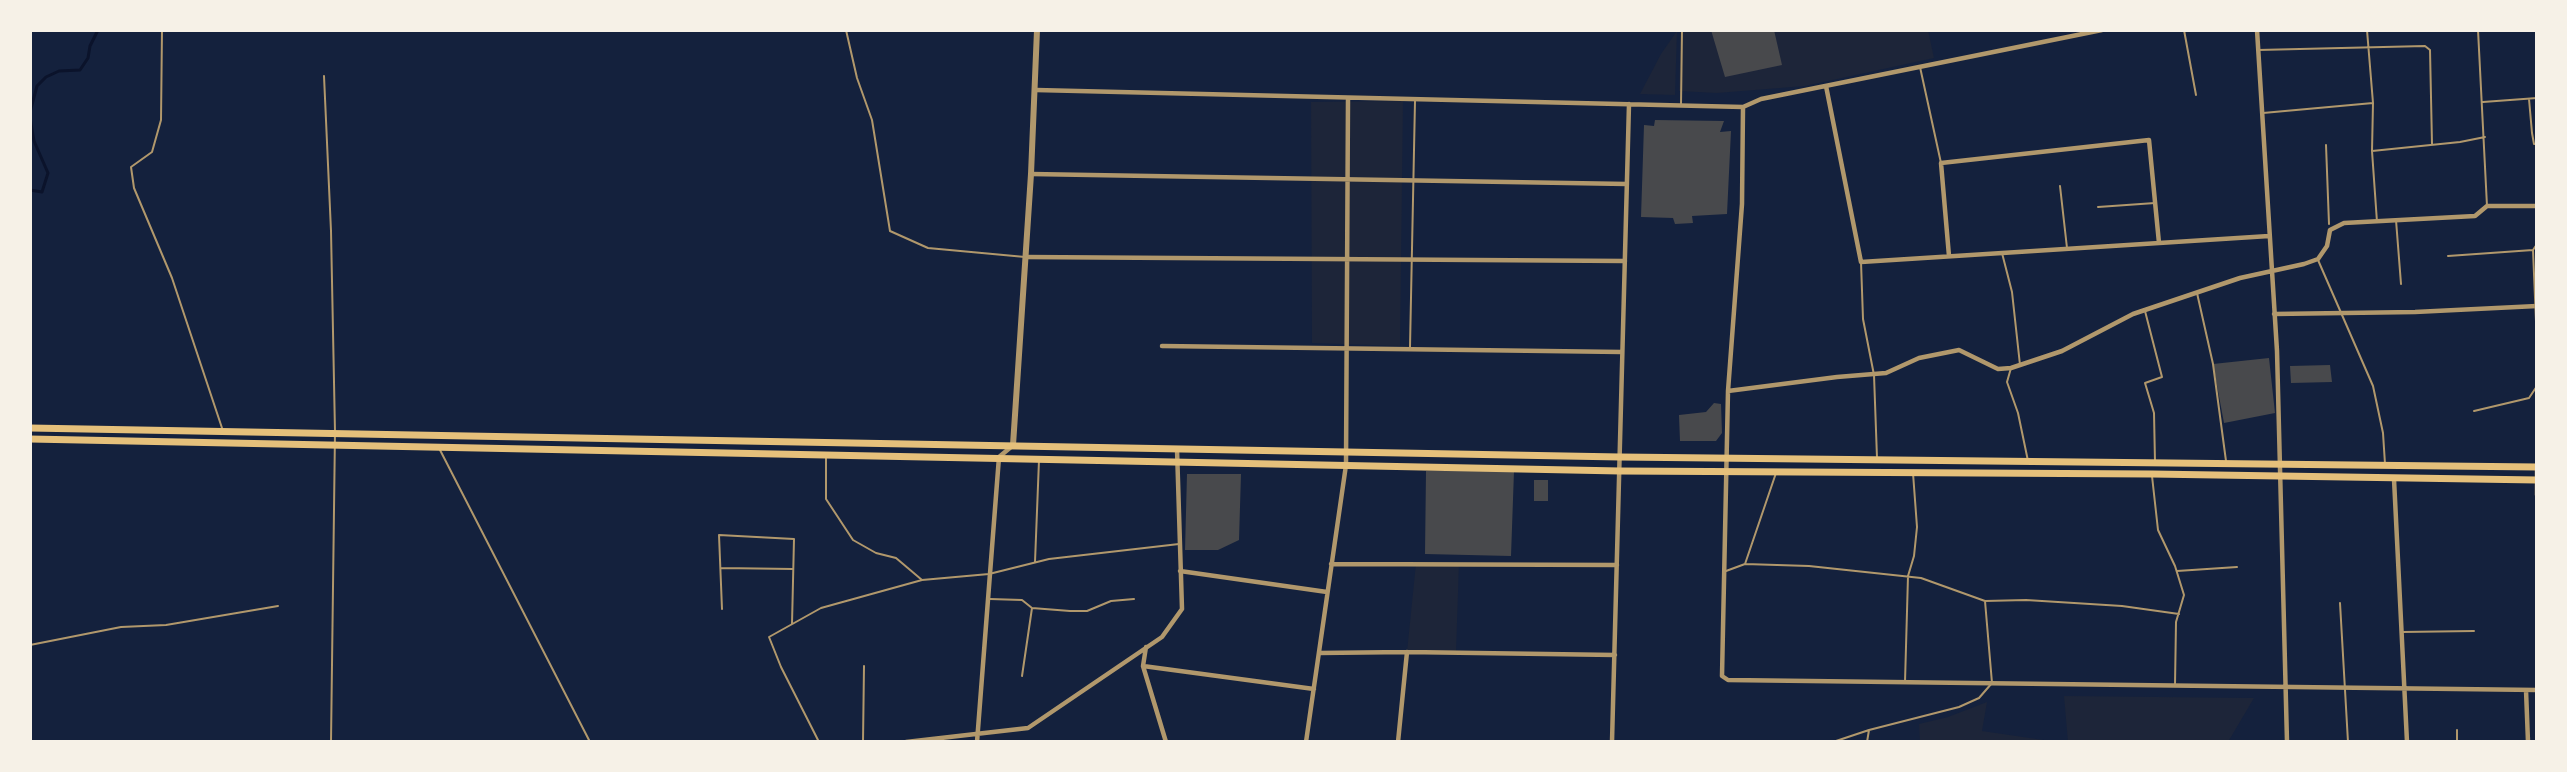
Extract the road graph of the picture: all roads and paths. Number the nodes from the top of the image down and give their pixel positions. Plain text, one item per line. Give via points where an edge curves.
1 (162, 30) edge
2 (846, 30) edge
3 (1037, 30) edge
4 (1682, 30) edge
5 (2102, 30) edge
6 (2184, 30) edge
7 (2257, 30) edge
8 (2367, 30) edge
9 (2478, 30) edge
10 (2370, 47) junction
11 (2258, 50) junction
12 (1920, 67) junction
13 (324, 76) dead end
14 (1826, 86) junction
15 (1036, 90) junction
16 (2196, 95) dead end
17 (1348, 98) junction
18 (2537, 98) edge
19 (1415, 99) junction
20 (2529, 99) junction
21 (2483, 102) junction
22 (2373, 103) junction
23 (1629, 104) junction
24 (1681, 105) junction
25 (1743, 107) junction
26 (2262, 113) junction
27 (2485, 137) junction
28 (2432, 144) junction
29 (2537, 144) edge
30 (2326, 145) dead end
31 (2372, 151) junction
32 (1941, 163) junction
33 (1031, 174) junction
34 (1347, 180) junction
35 (1414, 181) junction
36 (1627, 184) junction
37 (2060, 186) dead end
38 (2156, 203) junction
39 (2487, 206) junction
40 (2537, 206) edge
41 (2098, 207) dead end
42 (2396, 220) junction
43 (2377, 222) junction
44 (2329, 224) dead end
45 (2270, 236) junction
46 (2159, 243) junction
47 (2537, 244) edge
48 (2067, 248) junction
49 (2533, 250) junction
50 (2002, 253) junction
51 (1949, 256) junction
52 (2448, 256) dead end
53 (1025, 257) junction
54 (2318, 258) junction
55 (1346, 260) junction
56 (1412, 260) junction
57 (1624, 261) junction
58 (1861, 261) junction
59 (2272, 272) junction
60 (2401, 284) dead end
61 (2197, 292) junction
62 (2537, 306) edge
63 (2145, 311) junction
64 (2341, 313) junction
65 (2274, 314) junction
66 (2537, 345) edge
67 (1162, 346) dead end
68 (1345, 349) junction
69 (1410, 350) junction
70 (1622, 352) junction
71 (2020, 365) junction
72 (2011, 368) junction
73 (1874, 375) junction
74 (2537, 386) edge
75 (1728, 391) junction
76 (2474, 411) dead end
77 (2537, 424) edge
78 (30, 428) edge
79 (223, 431) junction
80 (30, 439) edge
81 (335, 439) junction
82 (222, 444) junction
83 (1013, 445) junction
84 (439, 448) junction
85 (1176, 449) junction
86 (1346, 452) junction
87 (826, 456) junction
88 (999, 457) junction
89 (1620, 457) junction
90 (1039, 458) junction
91 (1726, 458) junction
92 (1877, 460) junction
93 (2028, 461) junction
94 (2155, 462) junction
95 (1177, 463) junction
96 (2226, 463) junction
97 (2279, 464) junction
98 (2385, 464) junction
99 (1346, 465) junction
100 (2537, 467) edge
101 (1620, 471) junction
102 (1726, 472) junction
103 (1776, 472) junction
104 (1913, 472) junction
105 (2152, 474) junction
106 (2279, 476) junction
107 (2394, 478) junction
108 (2537, 480) edge
109 (2537, 495) edge
110 (1179, 544) junction
111 (1035, 562) junction
112 (1331, 564) junction
113 (1745, 564) junction
114 (1617, 565) junction
115 (2237, 567) dead end
116 (720, 568) junction
117 (793, 569) junction
118 (1180, 571) junction
119 (2176, 571) junction
120 (1723, 572) junction
121 (989, 574) junction
122 (1908, 576) junction
123 (922, 580) junction
124 (1328, 592) junction
125 (987, 599) junction
126 (1134, 599) dead end
127 (1985, 601) junction
128 (2340, 603) dead end
129 (278, 606) dead end
130 (1032, 608) junction
131 (722, 609) dead end
132 (2179, 614) junction
133 (792, 624) junction
134 (2474, 631) dead end
135 (2402, 632) junction
136 (30, 645) edge
137 (1146, 647) junction
138 (1407, 651) junction
139 (1319, 653) junction
140 (1614, 655) junction
141 (864, 666) dead end
142 (1143, 666) junction
143 (1022, 676) dead end
144 (1905, 682) junction
145 (1992, 683) junction
146 (2175, 685) junction
147 (2284, 687) junction
148 (2345, 687) junction
149 (2405, 688) junction
150 (1314, 689) junction
151 (2526, 690) junction
152 (2537, 690) edge
153 (1869, 730) junction
154 (2457, 730) dead end
155 (977, 735) junction
156 (331, 742) edge
157 (590, 742) edge
158 (819, 742) edge
159 (863, 742) edge
160 (906, 742) edge
161 (977, 742) edge
162 (1166, 742) edge
163 (1306, 742) edge
164 (1398, 742) edge
165 (1612, 742) edge
166 (1833, 742) edge
167 (1868, 742) edge
168 (2287, 742) edge
169 (2348, 742) edge
170 (2408, 742) edge
171 (2457, 742) edge
172 (2528, 742) edge

1 - 79 lane via 161,120 152,152 131,167 134,188 172,278
2 - 53 lane via 872,120 890,231 928,248
3 - 15 street
4 - 24 lane
5 - 12 street
6 - 16 lane
7 - 11 street
8 - 10 lane
9 - 21 lane
10 - 11 lane
10 - 22 lane
10 - 28 lane via 2425,46 2430,50
11 - 26 street
12 - 14 street
12 - 32 lane
13 - 81 lane
14 - 25 street via 1761,99
14 - 58 street
15 - 17 street
15 - 33 street
17 - 19 street
17 - 34 street
18 - 20 lane
19 - 23 street
19 - 35 lane
20 - 21 lane
20 - 29 lane
21 - 27 lane
22 - 26 lane
22 - 31 lane
23 - 24 street
23 - 36 street
24 - 25 street
25 - 75 street via 1742,204
26 - 45 street
27 - 28 lane
27 - 39 lane
28 - 31 lane
30 - 44 lane
31 - 43 lane
32 - 38 street via 2149,140
32 - 51 street
33 - 34 street
33 - 53 street
34 - 35 street
34 - 55 street
35 - 36 street
35 - 56 lane
36 - 57 street
37 - 48 lane
38 - 41 lane
38 - 46 street
39 - 40 street
39 - 42 street via 2475,216
42 - 43 street
42 - 60 lane
43 - 54 street via 2344,223 2330,230 2327,246
45 - 46 street
45 - 59 street
46 - 48 street
47 - 49 lane
48 - 50 street
49 - 52 lane
49 - 62 lane
50 - 51 street
50 - 71 lane via 2012,292
51 - 58 street
53 - 55 street
53 - 83 street
54 - 59 street
54 - 64 lane
55 - 56 street
55 - 68 street
56 - 57 street
56 - 69 lane
57 - 70 street
58 - 73 lane via 1863,319
59 - 61 street
59 - 65 street
61 - 63 street
61 - 96 lane via 2213,364
62 - 64 street
62 - 66 lane
63 - 71 street via 2062,351
63 - 94 lane via 2162,377 2145,383 2154,413
64 - 65 street
64 - 98 lane via 2373,386
65 - 97 street
67 - 68 street
68 - 69 street
68 - 86 street
69 - 70 street
70 - 89 street
71 - 72 street
72 - 73 street via 1998,369 1959,350 1919,358 1886,374
72 - 93 lane via 2007,382
73 - 75 street via 1837,376
73 - 92 lane
74 - 76 lane via 2529,398
75 - 91 street
77 - 100 lane
78 - 79 main road
79 - 81 main road
79 - 82 lane
80 - 82 main road
81 - 82 main road
81 - 83 main road
81 - 84 main road
81 - 156 lane
83 - 85 main road
83 - 88 street
84 - 87 main road
84 - 157 lane
85 - 86 main road
85 - 95 street
86 - 89 main road
86 - 99 street
87 - 88 main road
87 - 123 lane via 826,499 853,540 876,553 896,558
88 - 90 main road
88 - 121 street
89 - 91 main road
89 - 101 street
90 - 95 main road
90 - 111 lane
91 - 92 main road
91 - 102 street
92 - 93 main road
93 - 94 main road
94 - 96 main road
95 - 99 main road
95 - 110 street
96 - 97 main road
97 - 98 main road
97 - 106 street
98 - 100 main road
99 - 101 main road
99 - 112 street
100 - 108 street
101 - 102 main road
101 - 114 street
102 - 103 main road
102 - 120 street
103 - 104 main road
103 - 113 lane
104 - 105 main road
104 - 122 lane via 1917,527
105 - 106 main road
105 - 119 lane via 2158,530
106 - 107 main road
106 - 147 street
107 - 108 main road
107 - 135 street
108 - 109 street
110 - 111 lane
110 - 118 street
111 - 121 lane
112 - 114 street
112 - 124 street
113 - 120 lane
113 - 122 lane
114 - 140 street
115 - 119 lane
116 - 117 lane
116 - 117 lane via 719,535 794,539
116 - 131 lane
117 - 133 lane
118 - 124 street
118 - 137 street via 1182,609 1162,637
119 - 132 lane via 2184,595
120 - 144 street via 1721,669 1728,680
121 - 123 lane
121 - 125 street
122 - 127 lane
122 - 144 lane
123 - 133 lane via 821,608
124 - 139 street
125 - 130 lane via 1022,600
125 - 155 street
126 - 130 lane via 1111,601 1087,610
127 - 132 lane via 2101,604
127 - 145 lane
128 - 148 lane
129 - 136 lane via 166,625 122,627
130 - 143 lane
132 - 146 lane
133 - 158 lane via 769,637
134 - 135 lane
135 - 149 street
137 - 142 street
137 - 155 street via 1028,728
138 - 139 street
138 - 140 street
138 - 164 street
139 - 150 street
140 - 165 street
141 - 159 lane
142 - 150 street
142 - 162 street
144 - 145 street
145 - 146 street
145 - 153 lane via 1979,698 1959,707
146 - 147 street
147 - 148 street
147 - 168 street
148 - 149 street
148 - 169 lane
149 - 151 street
149 - 170 street
150 - 163 street
151 - 152 street
151 - 172 street
153 - 166 lane
153 - 167 lane
154 - 171 lane
155 - 160 street
155 - 161 street

